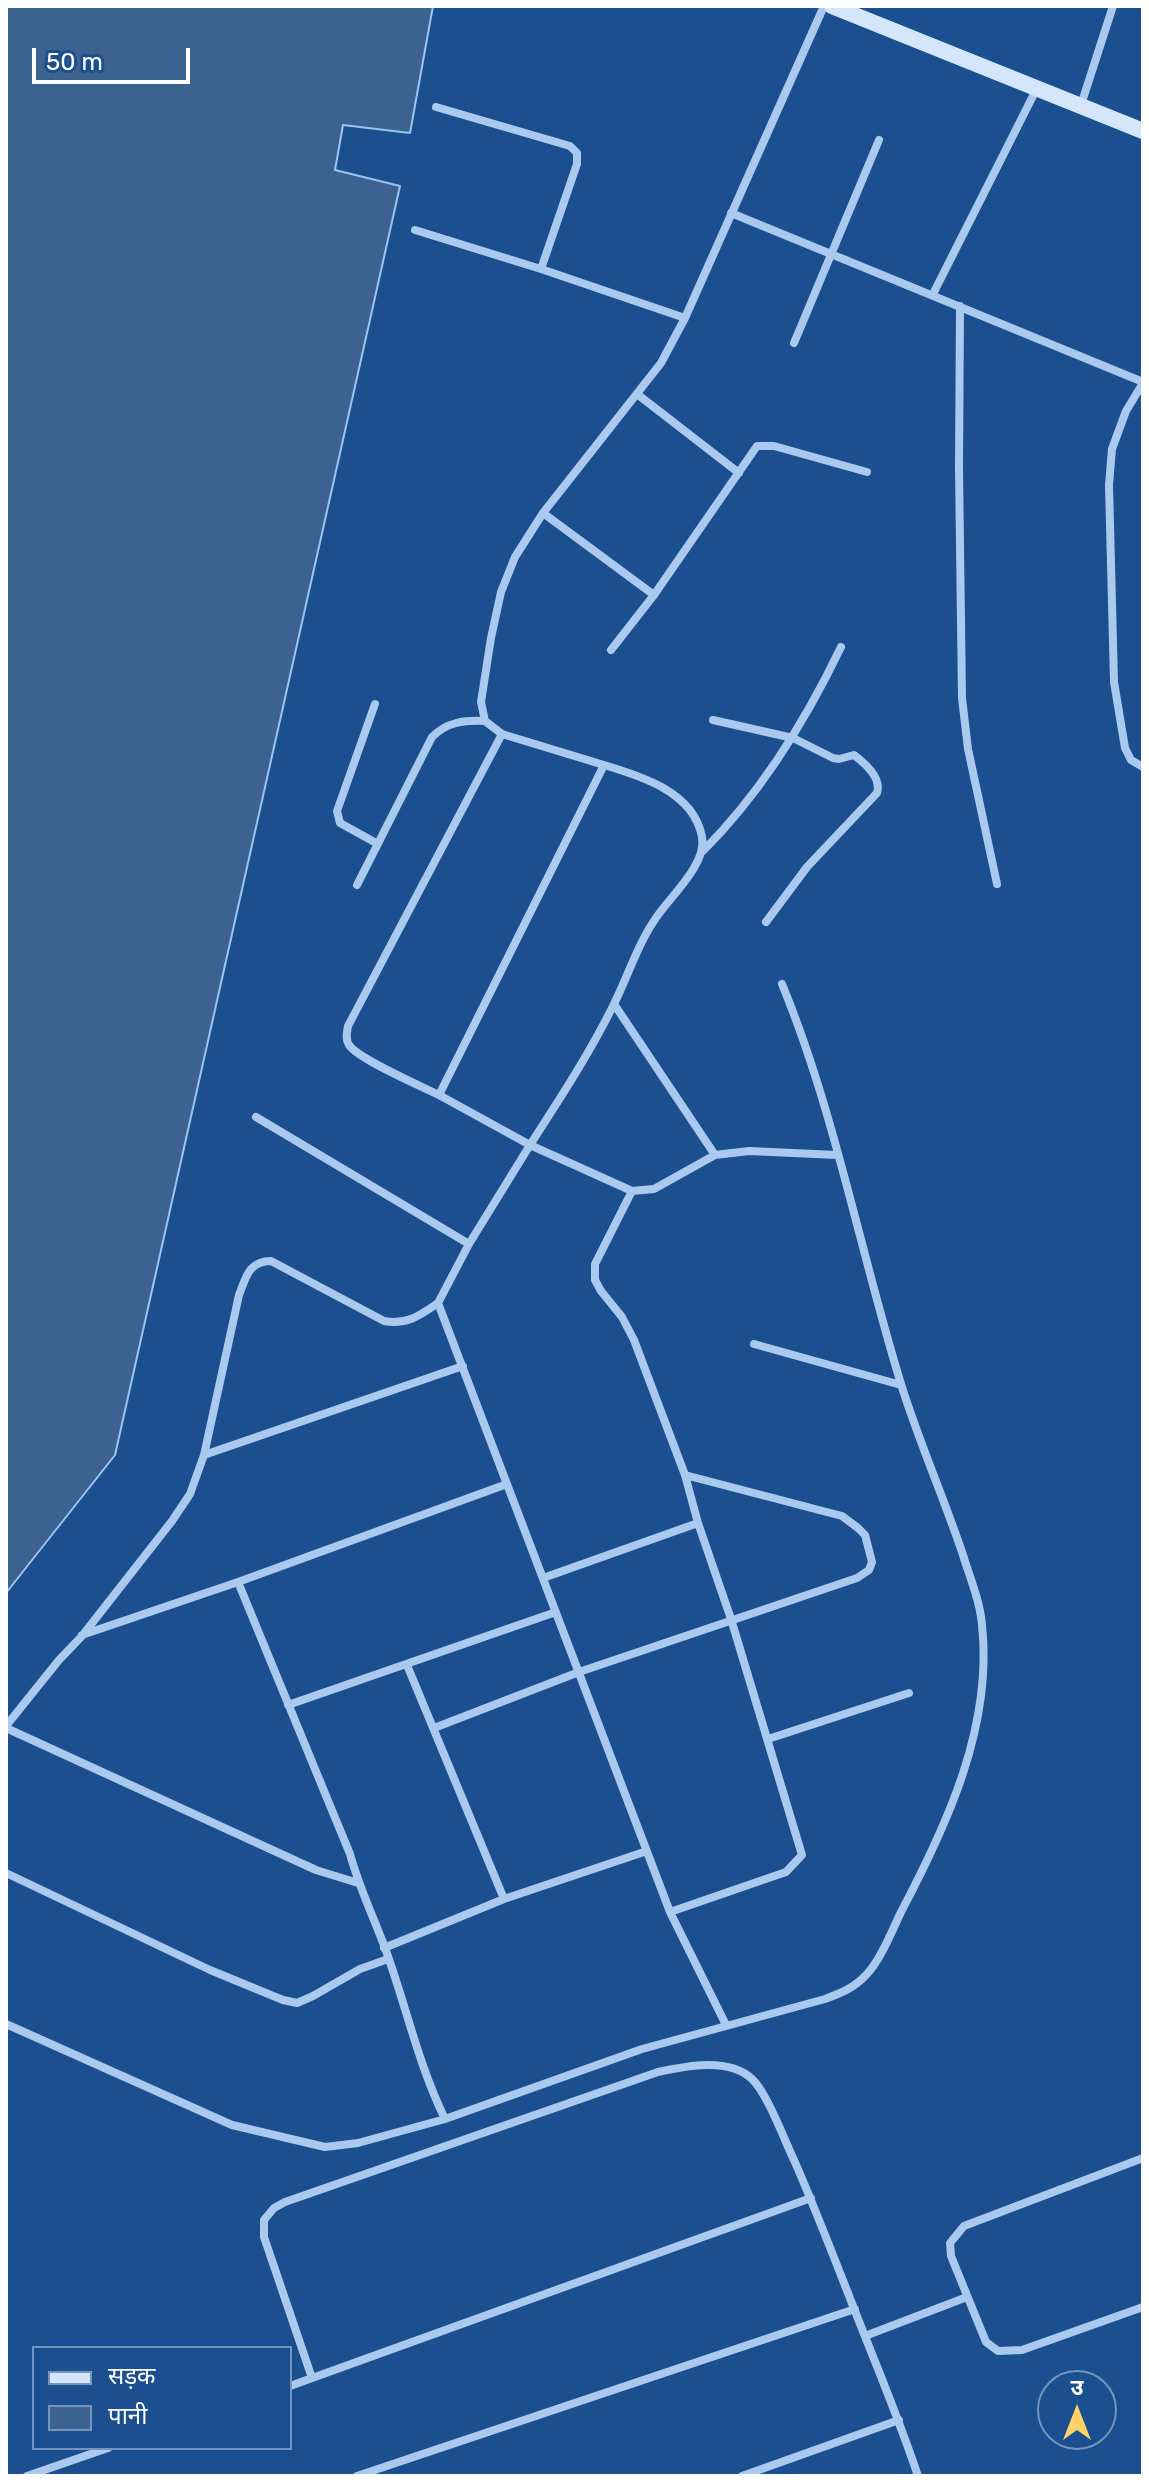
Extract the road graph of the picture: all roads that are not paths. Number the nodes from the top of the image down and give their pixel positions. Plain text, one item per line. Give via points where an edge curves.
1 (1113, 6) edge
2 (834, 7) edge
3 (1037, 88) junction
4 (1081, 105) junction
5 (436, 107) dead end
6 (1143, 131) edge
7 (879, 140) dead end
8 (731, 213) junction
9 (415, 230) dead end
10 (830, 254) junction
11 (541, 269) junction
12 (933, 294) junction
13 (960, 306) junction
14 (685, 318) junction
15 (794, 343) dead end
16 (1143, 382) edge
17 (637, 394) junction
18 (867, 472) dead end
19 (739, 473) junction
20 (543, 513) junction
21 (654, 595) junction
22 (841, 647) dead end
23 (611, 650) dead end
24 (375, 704) dead end
25 (713, 720) dead end
26 (485, 721) junction
27 (502, 734) junction
28 (793, 738) junction
29 (604, 765) junction
30 (1143, 767) edge
31 (378, 844) junction
32 (703, 851) junction
33 (997, 884) dead end
34 (357, 885) dead end
35 (766, 922) dead end
36 (782, 984) dead end
37 (614, 1004) junction
38 (439, 1095) junction
39 (256, 1117) dead end
40 (530, 1145) junction
41 (715, 1155) junction
42 (837, 1155) junction
43 (632, 1191) junction
44 (469, 1244) junction
45 (438, 1303) junction
46 (754, 1344) dead end
47 (463, 1366) junction
48 (901, 1385) junction
49 (204, 1455) junction
50 (685, 1475) junction
51 (507, 1484) junction
52 (698, 1523) junction
53 (543, 1578) junction
54 (238, 1582) junction
55 (556, 1612) junction
56 (731, 1619) junction
57 (82, 1636) junction
58 (407, 1665) junction
59 (579, 1672) junction
60 (909, 1693) dead end
61 (288, 1705) junction
62 (6, 1727) edge
63 (434, 1728) junction
64 (768, 1739) junction
65 (647, 1851) junction
66 (6, 1873) edge
67 (358, 1883) junction
68 (504, 1899) junction
69 (670, 1912) junction
70 (384, 1948) junction
71 (388, 1959) junction
72 (6, 2024) edge
73 (726, 2025) junction
74 (445, 2119) junction
75 (1143, 2158) edge
76 (811, 2198) junction
77 (967, 2297) junction
78 (1143, 2307) edge
79 (855, 2309) junction
80 (865, 2336) junction
81 (312, 2378) junction
82 (292, 2385) edge
83 (899, 2420) junction
84 (102, 2450) edge
85 (27, 2476) edge
86 (357, 2476) edge
87 (742, 2476) edge
88 (918, 2476) edge

1 - 4 street
2 - 3 street
2 - 8 street
3 - 4 street
3 - 12 street
4 - 6 street
5 - 11 street via 570,146 577,153
7 - 10 street
8 - 10 street
8 - 14 street
9 - 11 street
10 - 12 street
10 - 15 street
11 - 14 street
12 - 13 street
13 - 16 street
13 - 33 street via 962,698
14 - 17 street
16 - 30 street via 1112,449 1109,485 1114,682 1125,748
17 - 19 street
17 - 20 street
18 - 19 street via 765,445 752,451
19 - 21 street
20 - 21 street
20 - 26 street via 515,557 501,592 481,702
21 - 23 street
22 - 28 street
24 - 31 street via 337,817
25 - 28 street
26 - 27 street
26 - 31 street via 442,727 432,737
27 - 29 street
27 - 38 street via 348,1026 350,1047
28 - 32 street via 750,800
28 - 35 street via 833,758 857,757 880,787 807,867
29 - 32 street via 644,777 674,795 694,815
29 - 38 street
31 - 34 street
32 - 37 street via 634,954
36 - 42 street via 803,1035
37 - 40 street
37 - 41 street
38 - 40 street
39 - 44 street
40 - 43 street
40 - 44 street
41 - 42 street
41 - 43 street via 654,1189
42 - 48 street
43 - 50 street via 595,1264 595,1280 634,1340
44 - 45 street
45 - 47 street
45 - 49 street via 417,1319 384,1321 271,1261 254,1264 239,1295
46 - 48 street
47 - 49 street
47 - 51 street
48 - 73 street via 956,1534 982,1625 982,1697 964,1771 930,1857 869,1973 851,1989 825,1999
49 - 57 street via 190,1494 172,1521
50 - 52 street
50 - 56 street via 842,1516 865,1535 872,1562 864,1574
51 - 53 street
51 - 54 street
52 - 53 street
52 - 56 street
53 - 55 street
54 - 57 street
54 - 61 street
55 - 58 street
55 - 59 street
56 - 59 street
56 - 64 street
57 - 62 street
58 - 61 street
58 - 63 street
59 - 63 street
59 - 65 street
60 - 64 street
61 - 67 street
62 - 67 street via 316,1870
63 - 68 street
64 - 69 street via 802,1855 786,1872
65 - 68 street
65 - 69 street
66 - 71 street via 283,2000 297,2003
67 - 70 street
68 - 70 street
69 - 73 street
70 - 71 street
71 - 74 street
72 - 74 street via 232,2125 325,2147
73 - 74 street
75 - 77 street via 964,2226 950,2243
76 - 79 street
76 - 81 street
76 - 81 street via 752,2078 733,2068 684,2066 285,2202 264,2220 264,2237
77 - 78 street via 986,2342 1011,2352
77 - 80 street
79 - 80 street
79 - 86 street
80 - 83 street
81 - 82 street
83 - 87 street
83 - 88 street
84 - 85 street

